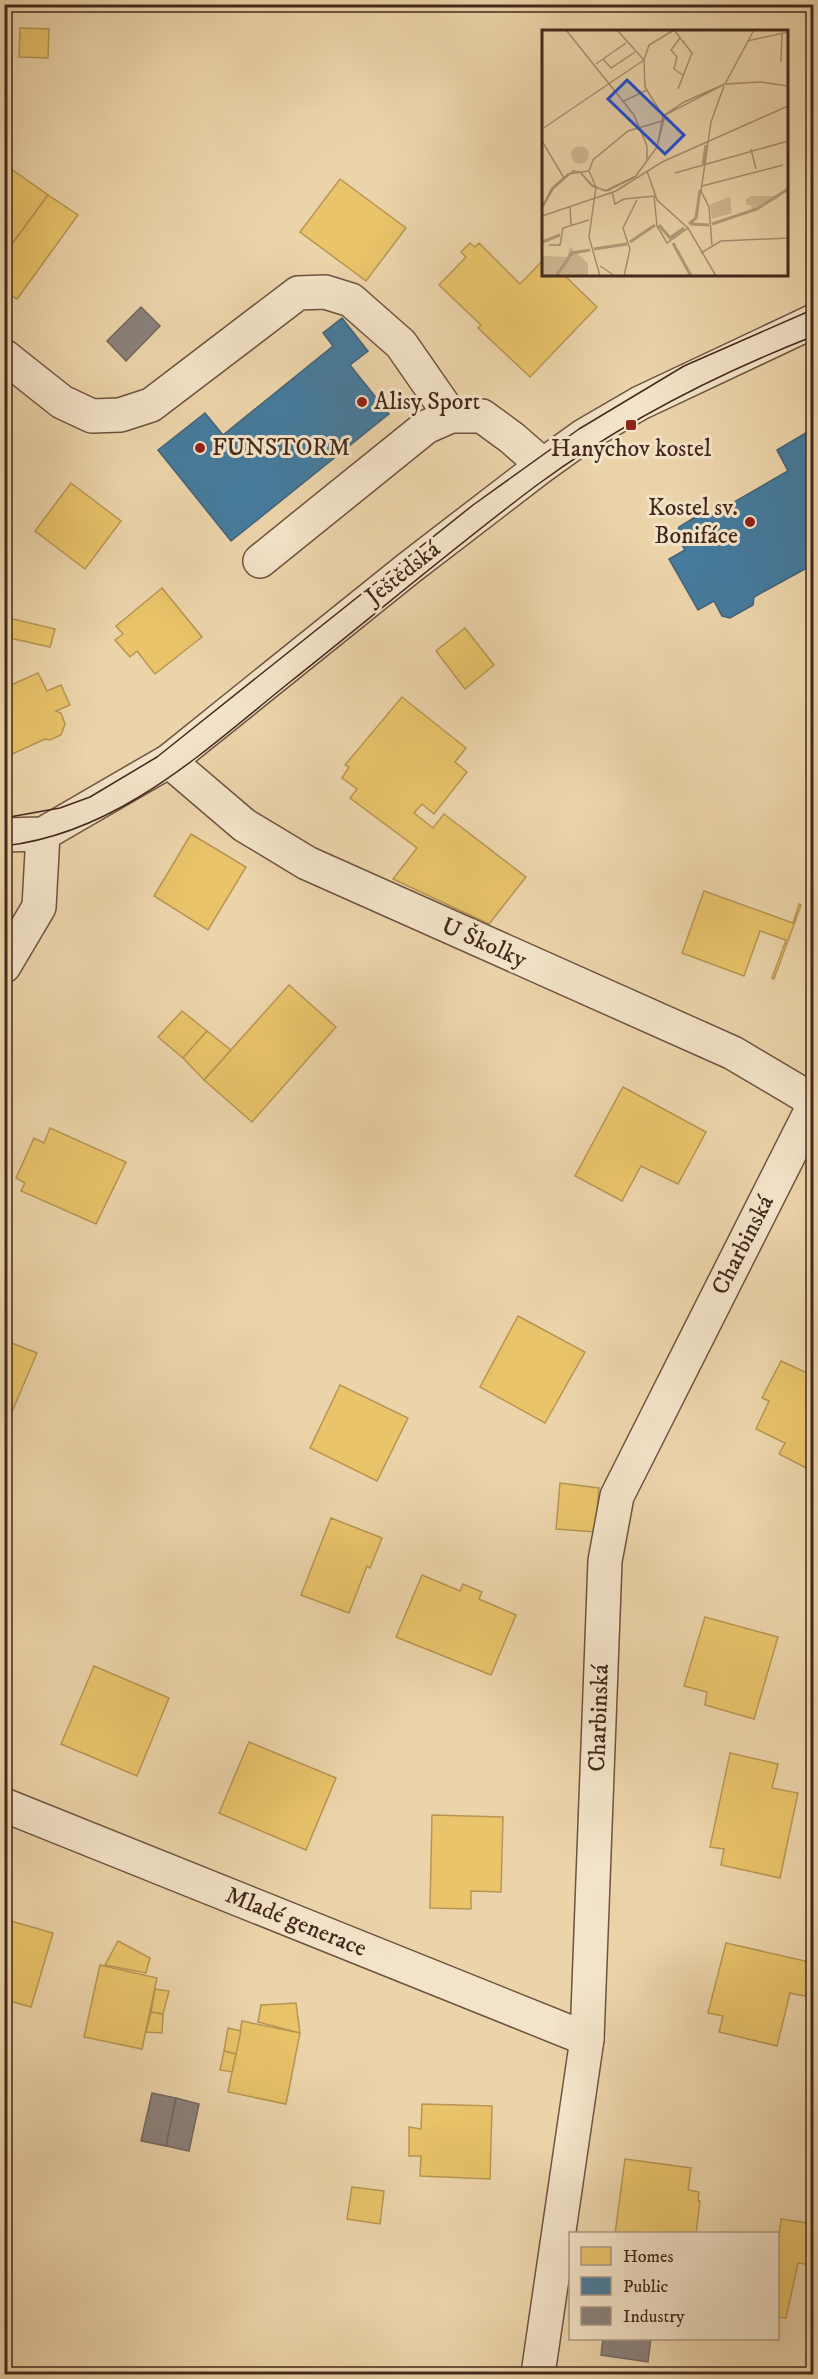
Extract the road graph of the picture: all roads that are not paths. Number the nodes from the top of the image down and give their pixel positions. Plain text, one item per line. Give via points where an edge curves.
1 (813, 321) edge
2 (4, 356) edge
3 (452, 416) junction
4 (543, 465) junction
5 (260, 561) dead end
6 (169, 761) junction
7 (43, 834) junction
8 (4, 835) edge
9 (4, 966) edge
10 (813, 1103) edge
11 (4, 1805) edge
12 (587, 2039) junction
13 (538, 2374) edge

1 - 4 street, Ještědská via 640,403
2 - 3 street via 63,402 92,416 120,415 151,405 298,293 325,292 351,300 401,344
3 - 4 street via 482,416
3 - 5 street via 426,427
4 - 6 street, Ještědská
6 - 7 street, Ještědská
6 - 10 street, U Školky via 244,825 307,863 733,1053
7 - 8 street, Ještědská
7 - 9 street via 39,907
10 - 12 street, Charbinská via 617,1496 605,1561
11 - 12 street, Mladé generace
12 - 13 street, Charbinská

